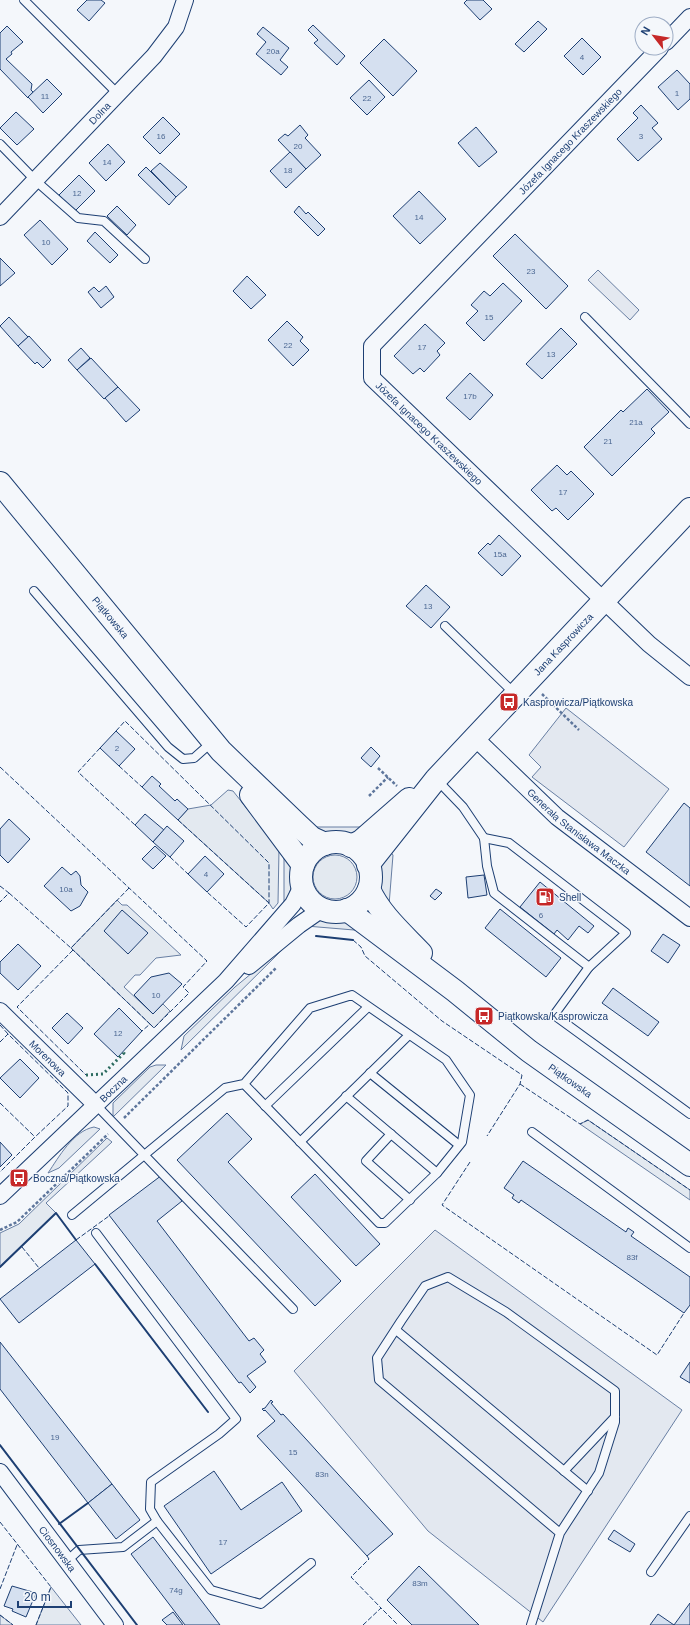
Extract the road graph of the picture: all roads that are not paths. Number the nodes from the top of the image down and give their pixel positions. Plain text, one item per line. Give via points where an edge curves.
1 (24, 0) edge
2 (185, 0) edge
3 (690, 17) edge
4 (674, 34) edge
5 (652, 56) edge
6 (118, 93) junction
7 (0, 144) edge
8 (36, 181) junction
9 (0, 218) edge
10 (145, 258) dead end
11 (585, 316) dead end
12 (690, 424) edge
13 (0, 483) edge
14 (690, 509) edge
15 (34, 591) dead end
16 (605, 600) junction
17 (445, 626) dead end
18 (690, 677) edge
19 (522, 688) junction
20 (475, 738) junction
21 (217, 746) junction
22 (436, 779) junction
23 (484, 838) junction
24 (326, 844) junction
25 (351, 846) junction
26 (303, 865) junction
27 (368, 865) junction
28 (302, 886) junction
29 (369, 889) junction
30 (322, 909) junction
31 (347, 910) junction
32 (690, 918) edge
33 (589, 967) junction
34 (226, 981) junction
35 (455, 991) junction
36 (368, 1007) junction
37 (0, 1012) edge
38 (409, 1034) junction
39 (370, 1073) junction
40 (244, 1084) junction
41 (346, 1096) junction
42 (96, 1105) junction
43 (265, 1106) junction
44 (690, 1114) edge
45 (532, 1132) dead end
46 (391, 1134) junction
47 (300, 1142) junction
48 (459, 1145) junction
49 (143, 1155) junction
50 (690, 1165) edge
51 (437, 1173) junction
52 (0, 1196) edge
53 (410, 1200) junction
54 (72, 1215) dead end
55 (96, 1232) dead end
56 (690, 1248) edge
57 (293, 1309) dead end
58 (396, 1330) junction
59 (615, 1417) junction
60 (564, 1471) junction
61 (0, 1472) edge
62 (588, 1490) junction
63 (690, 1516) edge
64 (157, 1521) junction
65 (560, 1532) junction
66 (68, 1560) junction
67 (311, 1563) dead end
68 (652, 1572) dead end
69 (116, 1625) edge
70 (531, 1625) edge

1 - 6 lane
2 - 6 street, Dolna via 176,27 154,56
3 - 4 street
5 - 16 street, Józefa Ignacego Kraszewskiego via 372,346 372,378
6 - 8 street, Dolna
7 - 8 lane
8 - 9 street, Dolna
8 - 10 lane via 78,218 104,221
11 - 12 lane
13 - 21 main road, Piątkowska
14 - 16 main road, Jana Kasprowicza
15 - 21 lane via 168,747 183,759 194,758
16 - 18 street, Józefa Ignacego Kraszewskiego via 649,644
16 - 19 main road, Jana Kasprowicza
17 - 19 lane
19 - 20 main road, Jana Kasprowicza
20 - 22 main road, Jana Kasprowicza
20 - 32 street, Generała Stanisława Maczka via 557,817
21 - 24 main road, Piątkowska via 303,830 312,838
21 - 26 main road, Piątkowska via 244,787
22 - 23 lane via 463,807
22 - 25 main road, Jana Kasprowicza via 361,841
22 - 27 main road, Jana Kasprowicza
23 - 33 lane via 487,866 494,893
23 - 33 lane via 509,843 626,933
24 - 25 main road via 334,842
24 - 26 main road via 316,848
25 - 27 main road via 362,854
26 - 28 main road
27 - 29 main road
28 - 30 main road via 306,896
28 - 34 street, Boczna via 293,904
29 - 31 main road via 356,905
29 - 35 main road, Piątkowska via 385,916
30 - 31 main road via 339,912
30 - 34 street, Boczna
31 - 35 main road, Piątkowska
33 - 44 lane via 554,1015
34 - 42 street, Boczna
35 - 50 main road, Piątkowska via 529,1051
36 - 38 lane
36 - 40 lane via 352,995 310,1008
36 - 43 lane
37 - 42 street, Morenowa
38 - 39 lane
38 - 48 lane via 446,1060 470,1095 462,1142
39 - 41 lane
39 - 48 lane
40 - 43 lane
40 - 49 lane via 225,1088
41 - 46 lane
41 - 47 lane
42 - 49 lane
42 - 52 street, Boczna
43 - 47 lane
45 - 56 lane
46 - 51 lane
46 - 53 lane via 366,1161
47 - 53 lane via 379,1223 385,1223
48 - 51 lane
49 - 54 lane
49 - 57 lane
51 - 53 lane
55 - 64 lane via 236,1419 151,1482 150,1509
58 - 59 lane via 425,1286 448,1277 506,1312 615,1391
58 - 60 lane
58 - 65 lane via 378,1358 379,1380
59 - 60 lane
59 - 62 lane via 599,1473
60 - 62 lane
61 - 66 street, Ciosnowska
62 - 65 lane
63 - 68 lane
64 - 66 lane via 123,1547 79,1550
64 - 67 lane via 212,1590 261,1604
65 - 70 lane
66 - 69 street, Ciosnowska

